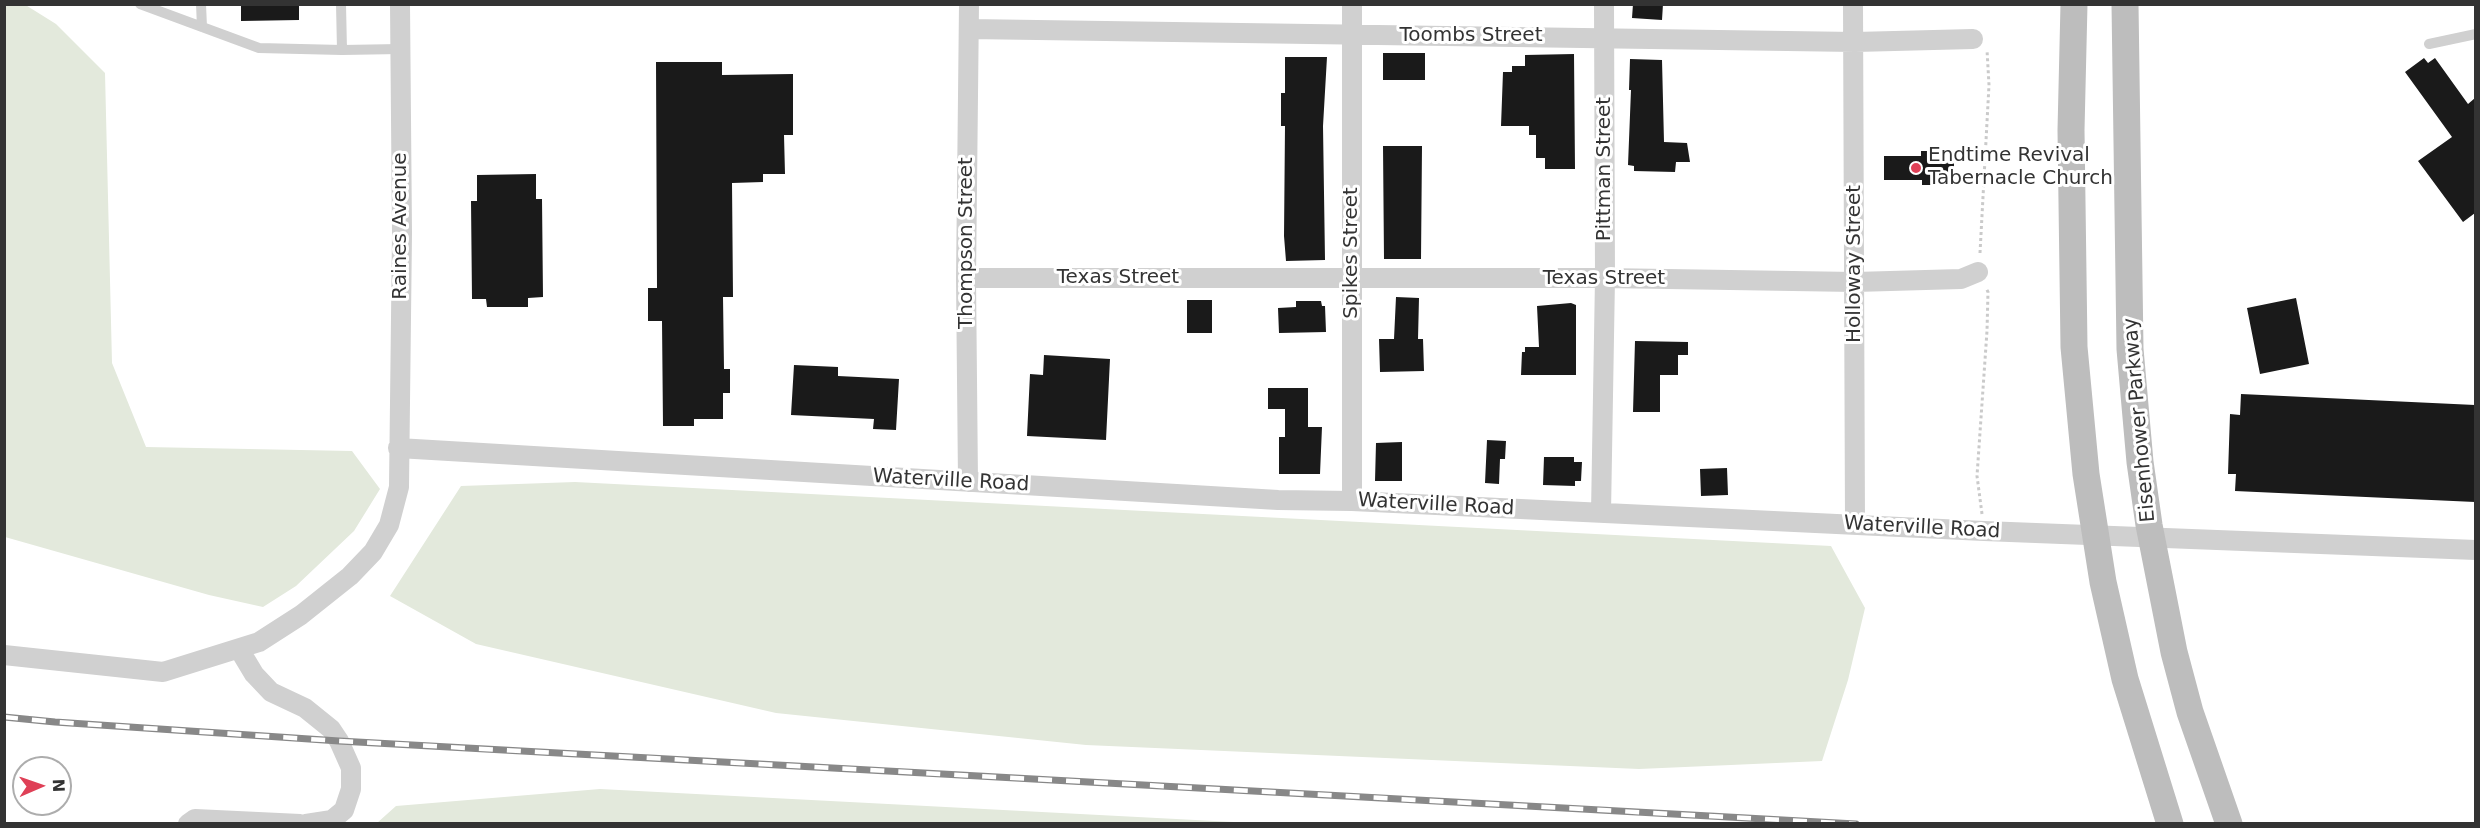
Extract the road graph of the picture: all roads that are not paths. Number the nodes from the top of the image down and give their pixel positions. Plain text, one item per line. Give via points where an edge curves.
1 (140, 4) edge
2 (201, 4) edge
3 (341, 4) edge
4 (400, 4) edge
5 (969, 4) edge
6 (1352, 4) edge
7 (1604, 4) edge
8 (1853, 4) edge
9 (2074, 4) edge
10 (2125, 4) edge
11 (202, 27) junction
12 (969, 29) junction
13 (2475, 34) edge
14 (1352, 35) junction
15 (1604, 37) junction
16 (1973, 39) road end
17 (1855, 42) junction
18 (2429, 44) dead end
19 (400, 49) junction
20 (342, 50) junction
21 (1978, 272) road end
22 (966, 278) junction
23 (1352, 278) junction
24 (1605, 278) junction
25 (1855, 282) junction
26 (398, 448) junction
27 (968, 482) junction
28 (1352, 501) junction
29 (1601, 513) junction
30 (1855, 524) junction
31 (2475, 550) edge
32 (239, 649) junction
33 (4, 656) edge
34 (188, 824) edge
35 (300, 824) edge
36 (306, 824) edge
37 (2170, 824) edge
38 (2229, 824) edge

1 - 11 lane
2 - 11 lane
3 - 20 lane
4 - 19 street, Raines Avenue
5 - 12 street, Thompson Street
6 - 14 street, Spikes Street
7 - 15 street, Pittman Street
8 - 17 street, Holloway Street
9 - 37 street via 2074,347 2086,474 2124,679
10 - 38 street, Eisenhower Parkway via 2130,349 2142,473 2167,619 2190,712
11 - 20 lane via 259,48
12 - 14 street, Toombs Street
12 - 22 street, Thompson Street
13 - 18 lane
14 - 15 street, Toombs Street
14 - 23 street, Spikes Street
15 - 17 street, Toombs Street
15 - 24 street, Pittman Street
16 - 17 street, Toombs Street
17 - 25 street, Holloway Street
19 - 20 lane
19 - 26 street, Raines Avenue
21 - 25 street, Texas Street via 1961,279
22 - 23 street, Texas Street
22 - 27 street, Thompson Street
23 - 24 street, Texas Street
23 - 28 street, Spikes Street
24 - 25 street, Texas Street
24 - 29 street, Pittman Street
25 - 30 street, Holloway Street
26 - 27 street, Waterville Road
26 - 32 street, Raines Avenue via 395,508 373,552 301,615 259,642
27 - 28 street, Waterville Road
28 - 29 street, Waterville Road
29 - 30 street, Waterville Road
30 - 31 street, Waterville Road
32 - 33 street, Raines Avenue via 163,672
32 - 36 street via 271,692 305,708 331,729 351,768 351,789 344,810 332,820
34 - 35 street via 195,819

